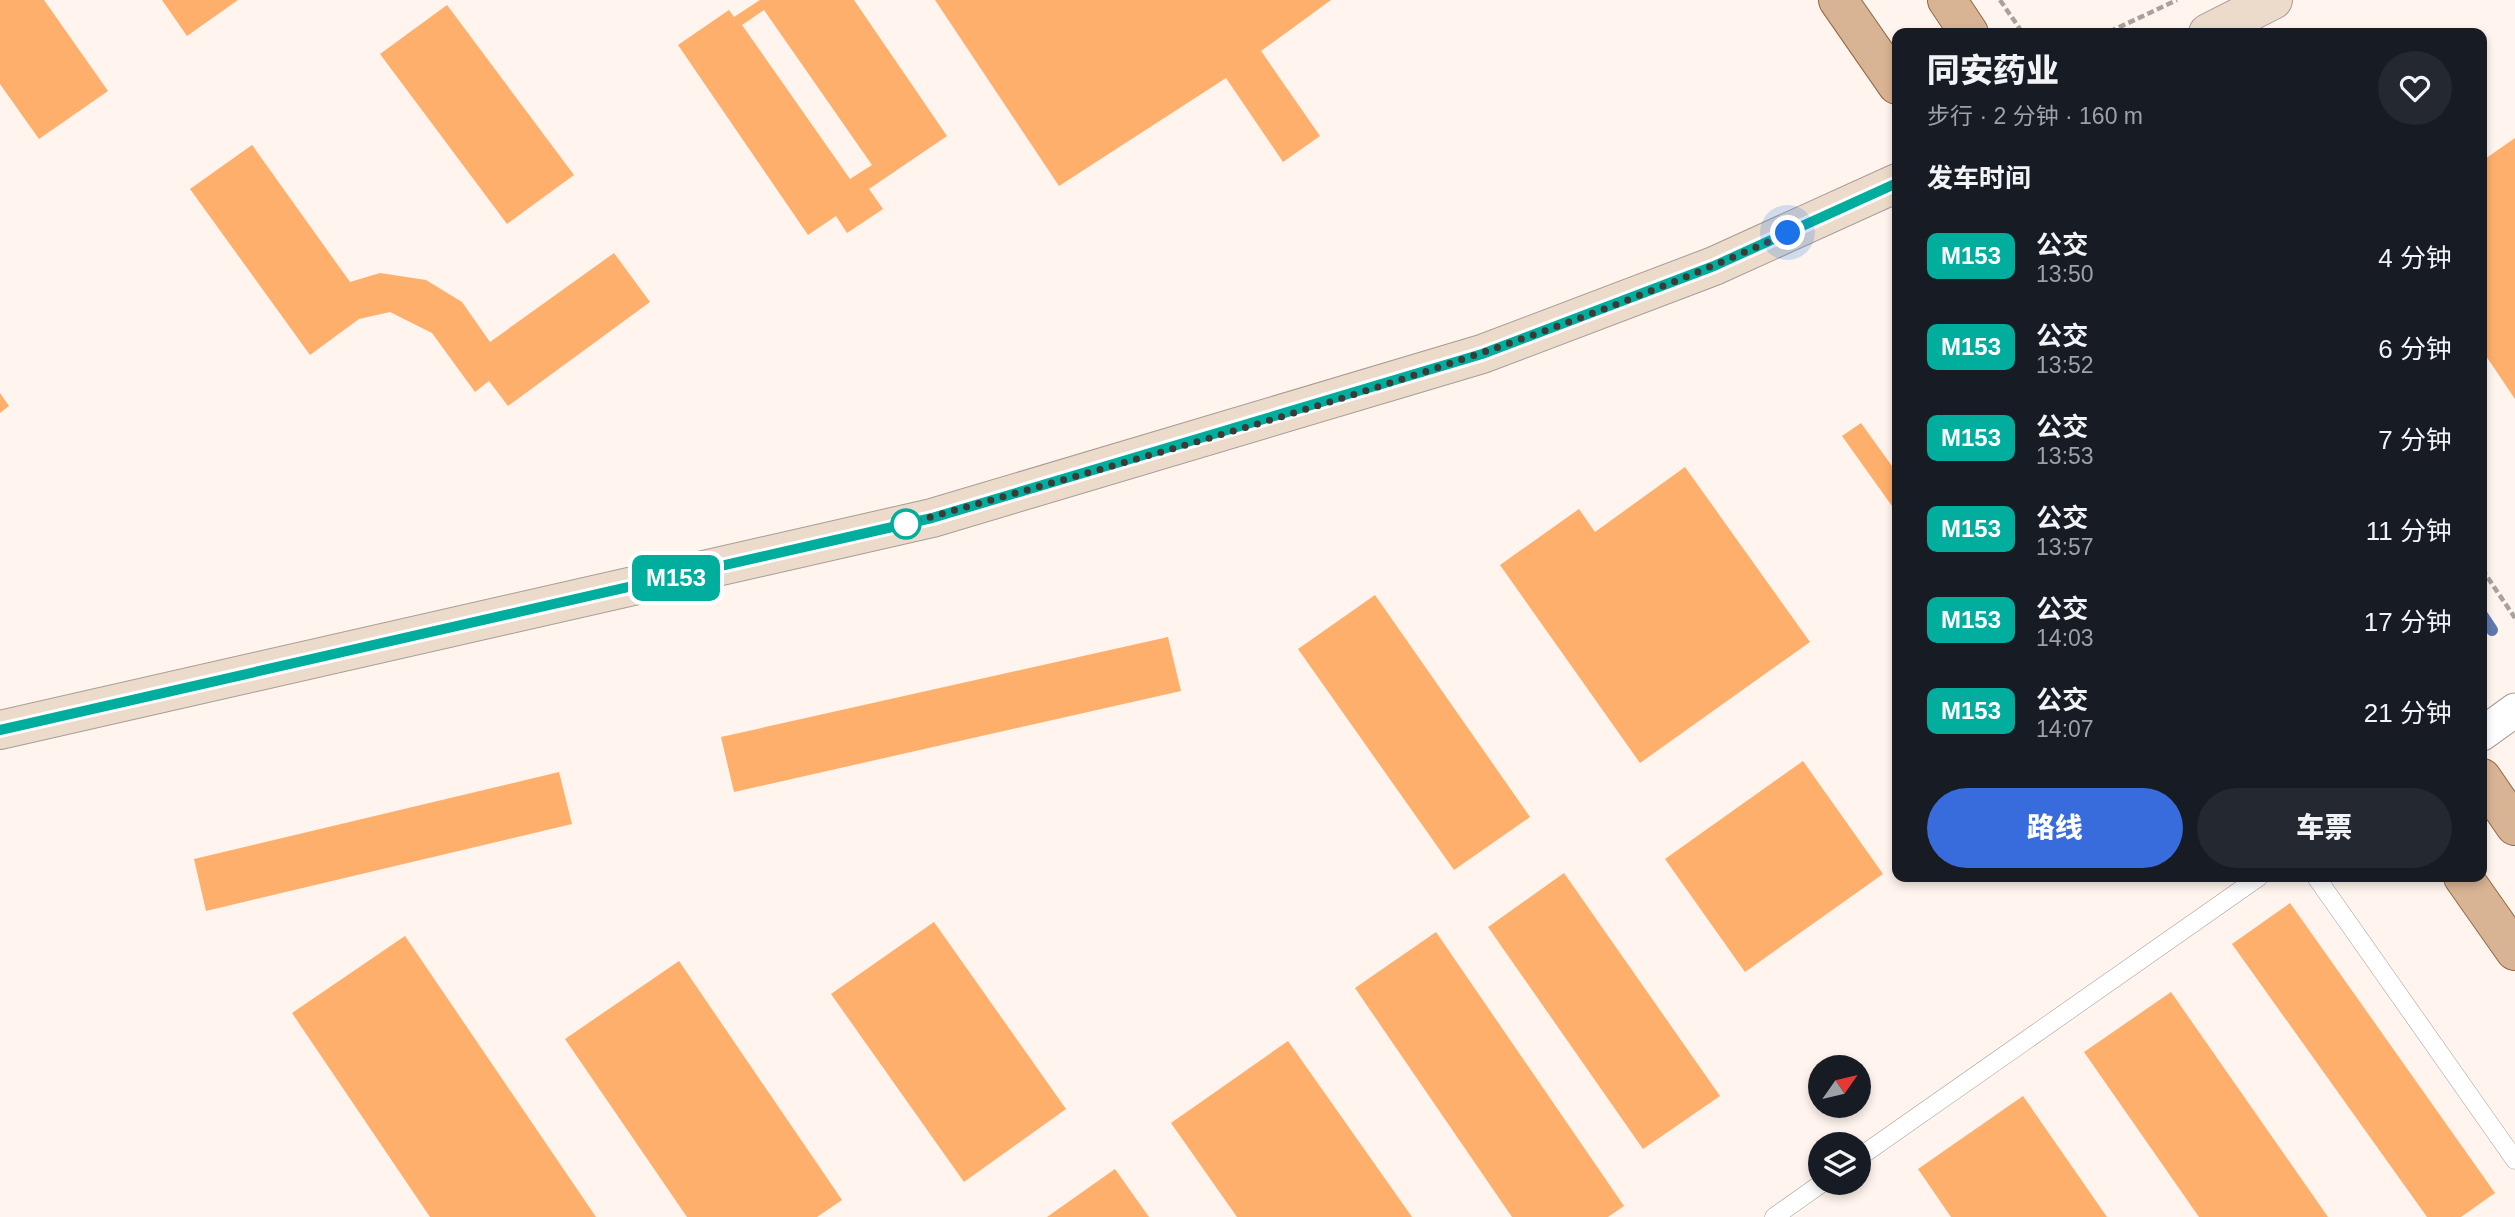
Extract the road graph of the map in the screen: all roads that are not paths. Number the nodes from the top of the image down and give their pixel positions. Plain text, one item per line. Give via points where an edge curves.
1 (1838, 0) edge
2 (1947, 0) edge
3 (2273, 0) edge
4 (1966, 28) edge
5 (2218, 28) edge
6 (1892, 78) edge
7 (1892, 185) edge
8 (2515, 710) edge
9 (0, 730) edge
10 (2487, 730) edge
11 (2487, 785) edge
12 (2515, 826) edge
13 (2252, 882) edge
14 (2320, 882) edge
15 (2467, 882) edge
16 (2515, 951) edge
17 (1871, 1149) edge
18 (2515, 1160) edge
19 (1808, 1193) edge
20 (1774, 1217) edge

1 - 6 main road
2 - 4 main road
3 - 5 street
7 - 9 street via 1714,266 1482,354 932,518
8 - 10 street
11 - 12 main road
13 - 17 lane
14 - 18 lane
15 - 16 main road
19 - 20 lane

